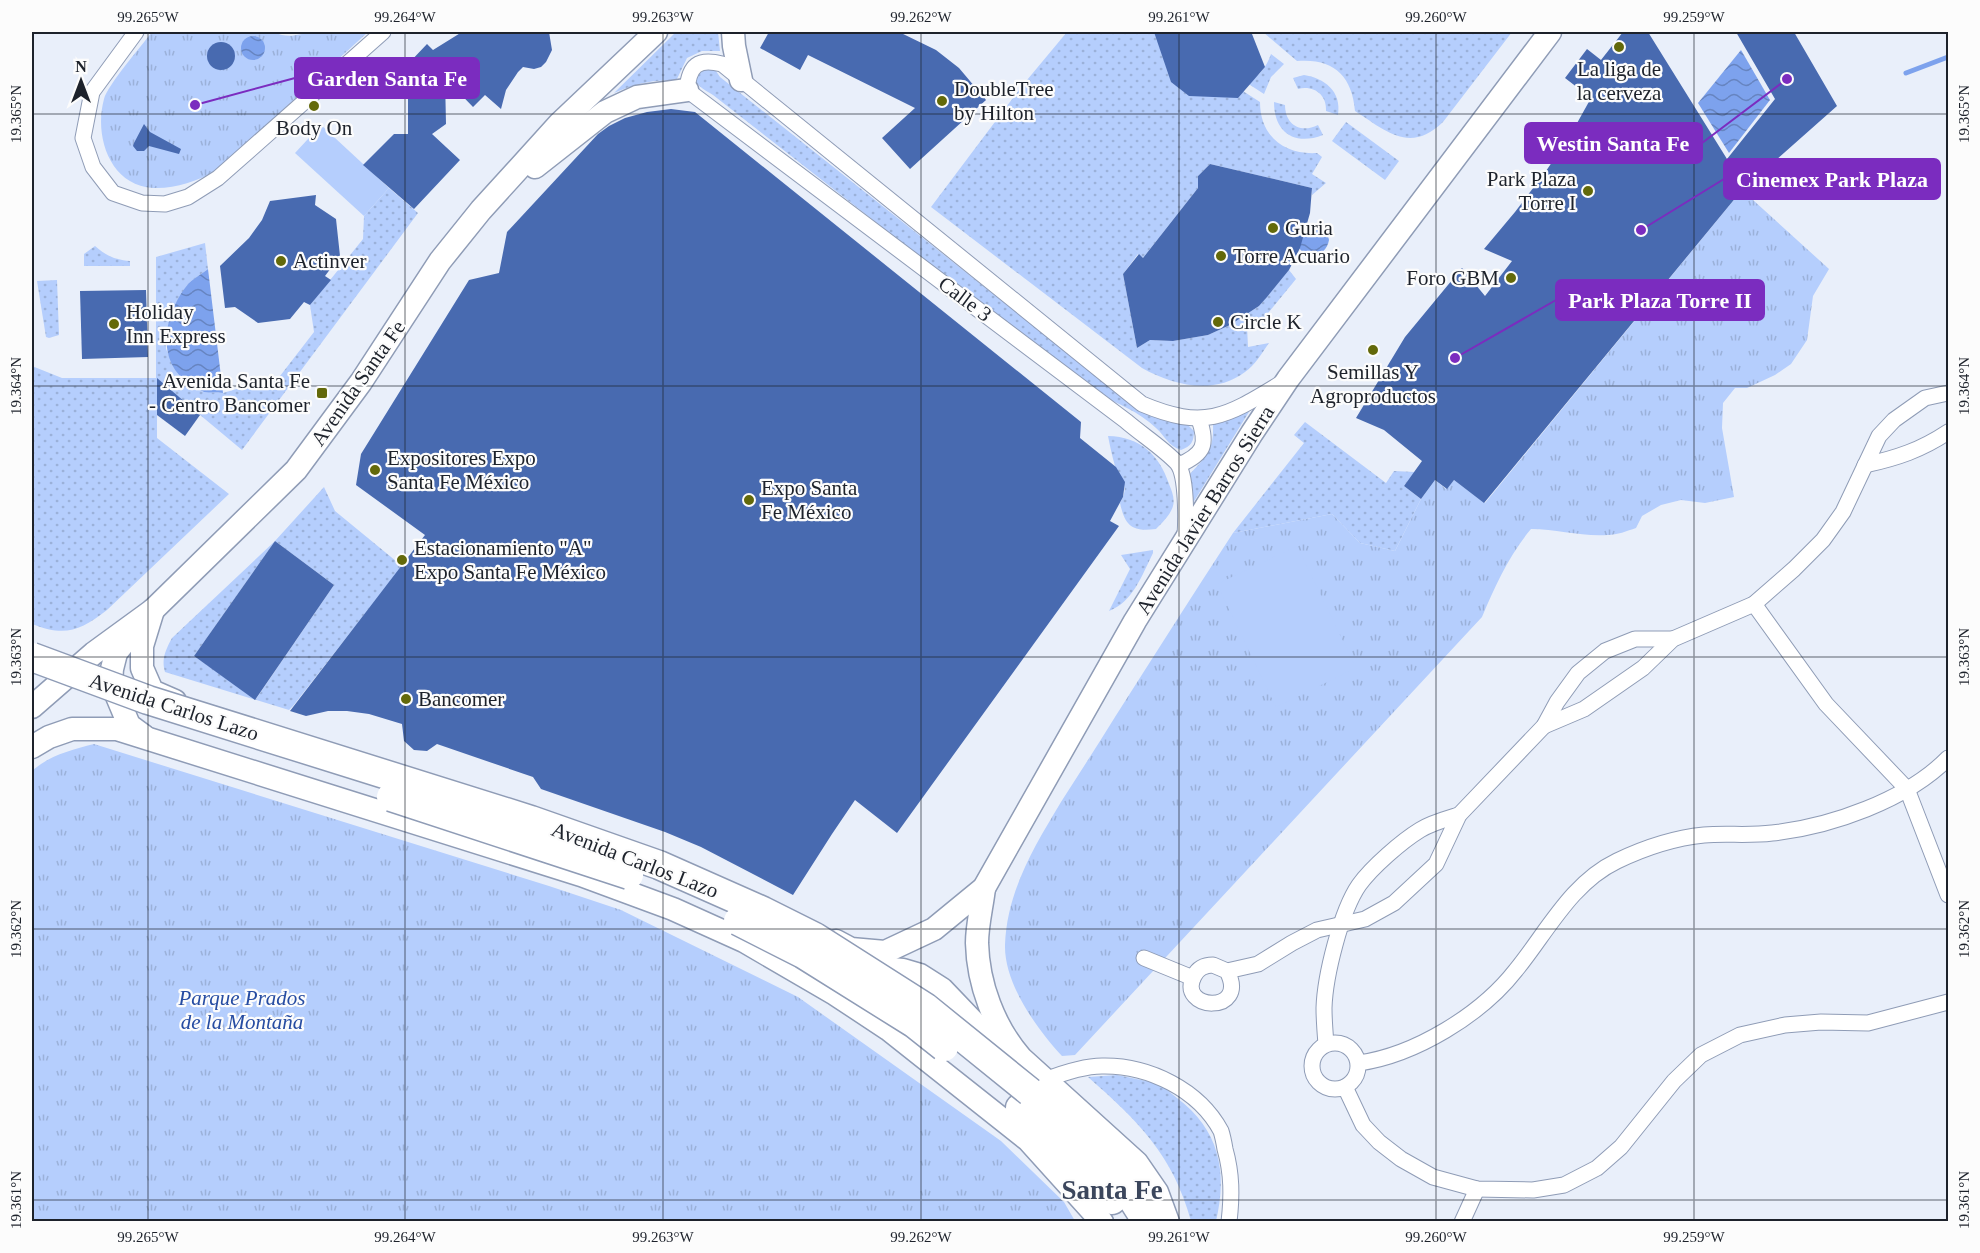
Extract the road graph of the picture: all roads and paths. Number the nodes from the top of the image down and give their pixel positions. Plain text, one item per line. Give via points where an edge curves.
1 (136, 32) edge
2 (383, 32) edge
3 (656, 32) edge
4 (733, 32) edge
5 (1550, 32) edge
6 (741, 80) junction
7 (687, 90) junction
8 (481, 210) junction
9 (1288, 379) junction
10 (1948, 393) edge
11 (1199, 419) junction
12 (1948, 432) edge
13 (1179, 465) junction
14 (1865, 465) junction
15 (1185, 542) junction
16 (1754, 604) junction
17 (153, 610) junction
18 (1673, 639) junction
19 (32, 650) edge
20 (94, 652) junction
21 (32, 657) edge
22 (32, 673) edge
23 (32, 707) edge
24 (1544, 726) junction
25 (146, 738) junction
26 (32, 747) edge
27 (1948, 758) edge
28 (1907, 789) junction
29 (1459, 815) junction
30 (663, 856) junction
31 (581, 875) junction
32 (984, 888) junction
33 (1948, 895) edge
34 (1342, 924) junction
35 (851, 949) joint
36 (1144, 958) dead end
37 (1227, 971) junction
38 (1193, 978) junction
39 (835, 994) junction
40 (1948, 1002) edge
41 (1007, 1042) junction
42 (1326, 1044) junction
43 (1359, 1064) junction
44 (1345, 1087) junction
45 (1032, 1093) junction
46 (1477, 1189) junction
47 (1102, 1221) edge
48 (1125, 1221) edge
49 (1148, 1221) edge
50 (1168, 1221) edge
51 (1229, 1221) edge
52 (1462, 1221) edge

1 - 2 street via 92,92 83,138 93,167 114,193 142,203 165,204 188,197 218,178
3 - 8 street, Avenida Santa Fe via 560,123
4 - 6 street
5 - 9 street, Avenida Javier Barros Sierra
6 - 7 street, Calle 3 via 722,64 703,62 692,69
6 - 11 street, Calle 3 via 1142,404
7 - 8 street via 637,97 605,112
7 - 13 street, Calle 3
8 - 17 street, Avenida Santa Fe via 440,261 362,382 296,470
9 - 11 street, Calle 3 via 1241,408
9 - 15 street, Avenida Javier Barros Sierra
10 - 14 street via 1925,398 1894,420 1879,436
11 - 13 street via 1203,448
12 - 14 street via 1925,447
13 - 15 street via 1185,497
14 - 16 street via 1843,512 1823,540
15 - 32 street, Avenida Javier Barros Sierra
16 - 18 street
16 - 28 street via 1826,704
17 - 20 street, Avenida Santa Fe
17 - 25 street via 116,653 111,682 129,725
17 - 30 street, Avenida Carlos Lazo via 142,646 142,668 152,691 166,698
18 - 24 street via 1644,668 1584,709
18 - 24 street via 1635,639 1605,651 1578,673
19 - 20 street, Avenida Carlos Lazo via 72,657
20 - 23 street, Avenida Santa Fe
21 - 45 highway, Avenida Carlos Lazo, bridge via 148,700 531,820 659,865 763,910 814,937 925,1007
22 - 45 highway, Avenida Carlos Lazo, bridge via 142,718 659,886 803,954
24 - 29 street
25 - 26 street, Avenida Carlos Lazo via 117,729 72,729
25 - 31 street, Avenida Carlos Lazo
27 - 28 street
28 - 33 street
28 - 43 street via 1854,814 1812,827 1674,839 1617,861 1578,889 1515,972 1486,1001 1452,1026 1403,1052
29 - 34 street via 1422,829 1391,853 1360,884
29 - 34 street via 1436,864 1394,903 1365,919
30 - 31 street
30 - 35 street, Avenida Carlos Lazo
31 - 39 street, Avenida Carlos Lazo via 673,909 744,941
32 - 35 street, Avenida Javier Barros Sierra via 934,929 885,952
32 - 41 street, Avenida Carlos Lazo via 977,942 982,976 991,1009
34 - 37 street via 1317,930 1258,964
34 - 42 street via 1327,977
36 - 38 street
37 - 38 street via 1206,965
37 - 38 street via 1230,992 1217,1004 1198,999 1192,988
39 - 41 street via 855,977 871,970 912,972 942,989 985,1034
39 - 47 street, Avenida Carlos Lazo via 888,1029 1028,1140
40 - 46 street via 1868,1023 1785,1025 1740,1035 1701,1055 1674,1081 1621,1147 1597,1168 1564,1185 1533,1190
41 - 45 street, Avenida Carlos Lazo via 1021,1058
42 - 43 street via 1343,1043 1351,1048
42 - 44 street via 1313,1057 1313,1075 1327,1087
43 - 44 street via 1358,1073
44 - 46 street via 1363,1125 1379,1142 1433,1177
45 - 48 highway, Avenida Carlos Lazo
45 - 49 highway, Avenida Carlos Lazo via 1117,1175
45 - 50 street, Avenida Carlos Lazo via 1137,1163 1157,1192
45 - 51 street via 1070,1071 1102,1066 1152,1074 1176,1085 1202,1105 1221,1132 1232,1180
46 - 52 street

